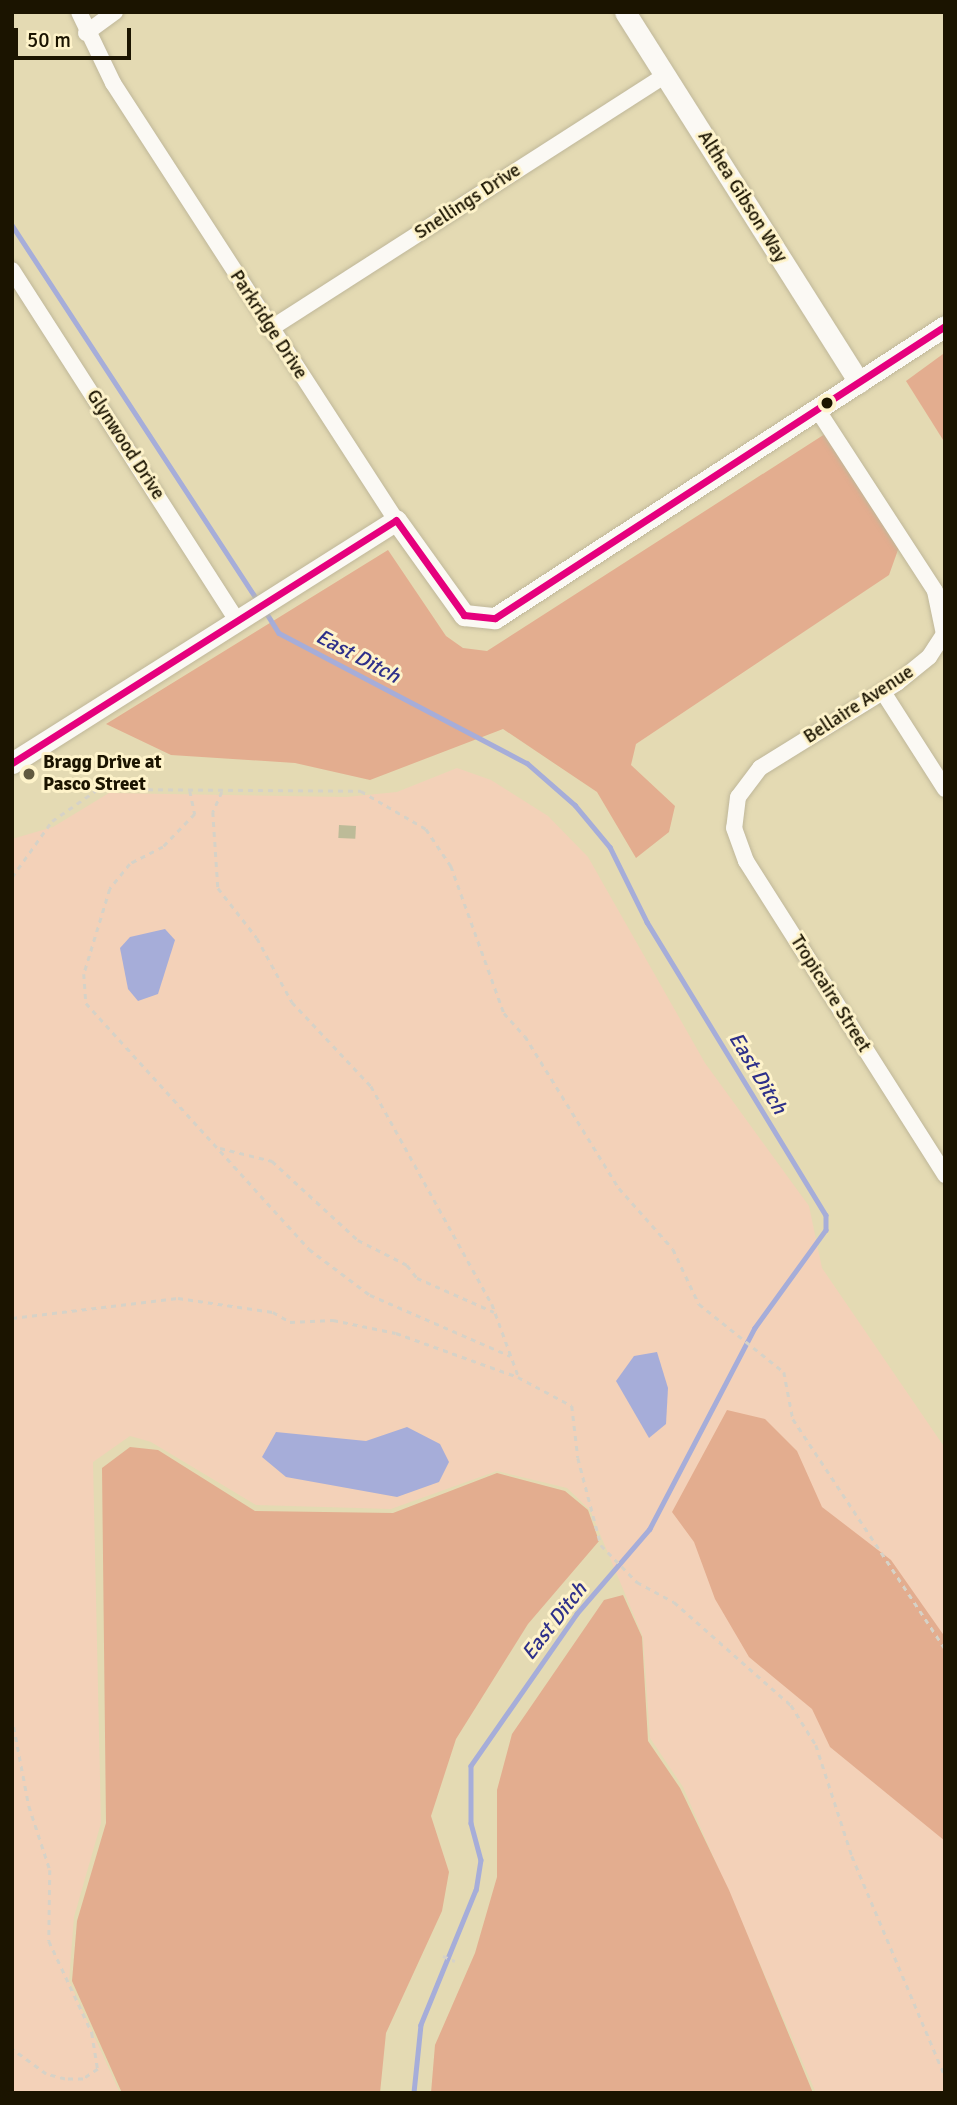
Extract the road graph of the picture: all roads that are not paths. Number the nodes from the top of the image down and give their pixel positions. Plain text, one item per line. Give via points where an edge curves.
1 (79, 12) edge
2 (115, 12) edge
3 (625, 12) edge
4 (86, 33) junction
5 (665, 75) junction
6 (12, 270) edge
7 (945, 326) edge
8 (270, 329) junction
9 (859, 382) junction
10 (817, 409) junction
11 (396, 520) junction
12 (244, 616) junction
13 (883, 692) junction
14 (12, 763) edge
15 (945, 789) edge
16 (734, 807) joint
17 (945, 1175) edge

1 - 4 street, Parkridge Drive
2 - 4 street
3 - 5 street, Althea Gibson Way
4 - 8 street, Parkridge Drive
5 - 8 street, Snellings Drive
5 - 9 street, Althea Gibson Way
6 - 12 street, Glynwood Drive
7 - 9 street
8 - 11 street, Parkridge Drive
9 - 10 street
10 - 11 street, Parkridge Drive via 495,618 478,620 455,607
10 - 13 street, Bellaire Avenue via 908,543 944,614 940,644
11 - 12 street
12 - 14 street
13 - 15 street
13 - 16 street, Bellaire Avenue via 760,768
16 - 17 street, Tropicaire Street via 734,828 746,861

